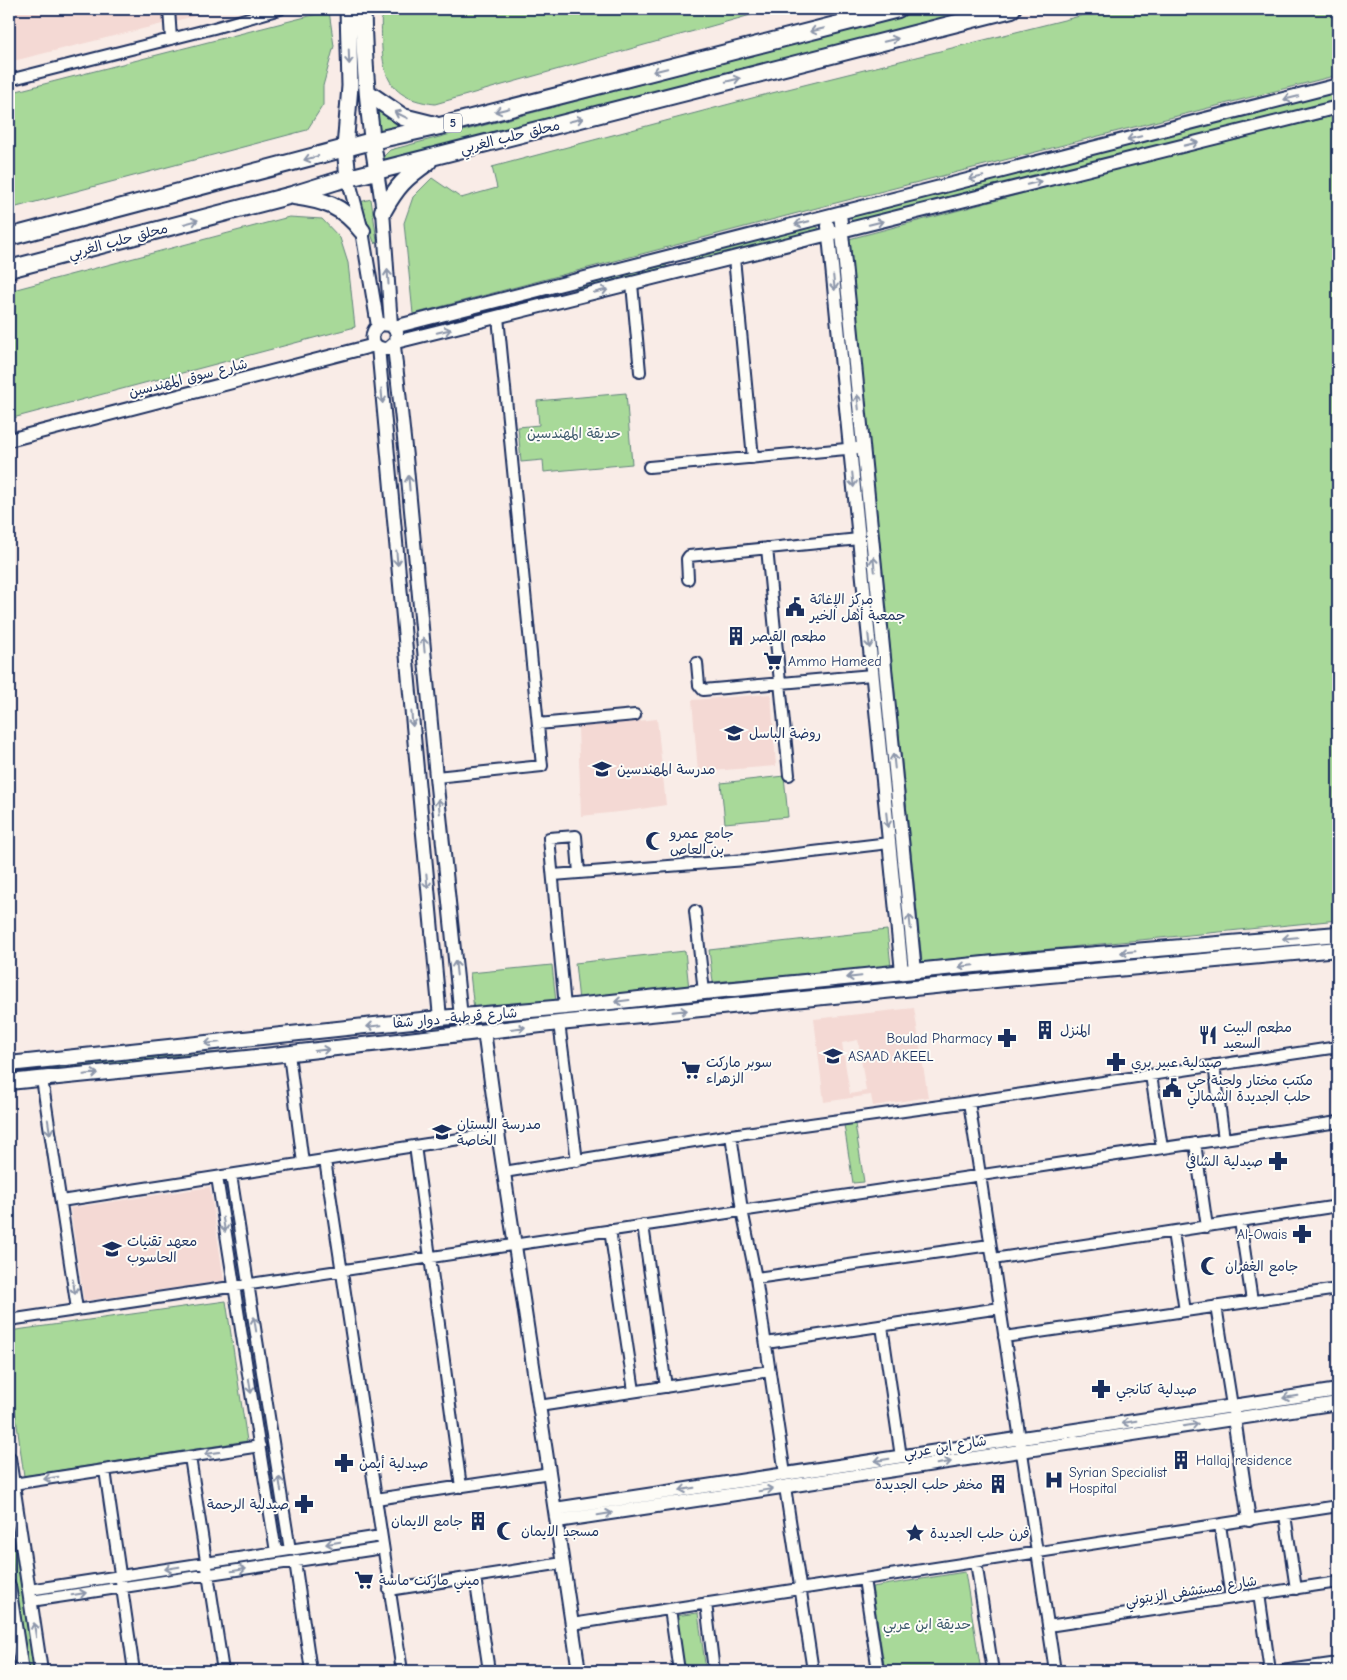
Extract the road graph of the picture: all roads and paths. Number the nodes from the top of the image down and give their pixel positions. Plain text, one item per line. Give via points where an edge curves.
1 (169, 9) edge
2 (280, 9) edge
3 (348, 9) edge
4 (363, 9) edge
5 (898, 9) edge
6 (1012, 9) edge
7 (171, 39) junction
8 (9, 80) edge
9 (1338, 86) edge
10 (368, 93) junction
11 (1338, 108) edge
12 (440, 126) junction
13 (372, 141) junction
14 (345, 148) junction
15 (437, 156) junction
16 (377, 171) junction
17 (348, 178) junction
18 (292, 195) junction
19 (383, 211) junction
20 (833, 215) junction
21 (362, 230) junction
22 (835, 233) junction
23 (9, 237) edge
24 (681, 254) junction
25 (734, 258) junction
26 (9, 269) edge
27 (684, 271) junction
28 (566, 283) junction
29 (632, 284) junction
30 (569, 299) junction
31 (498, 317) junction
32 (378, 326) junction
33 (392, 326) junction
34 (395, 344) junction
35 (376, 346) junction
36 (640, 372) dead end
37 (9, 440) edge
38 (856, 448) junction
39 (406, 457) junction
40 (753, 458) junction
41 (388, 459) junction
42 (649, 468) dead end
43 (865, 538) junction
44 (768, 548) junction
45 (688, 579) dead end
46 (421, 613) junction
47 (402, 615) junction
48 (697, 663) dead end
49 (879, 674) junction
50 (781, 683) junction
51 (635, 715) dead end
52 (538, 724) junction
53 (789, 775) dead end
54 (436, 777) junction
55 (895, 842) junction
56 (579, 873) junction
57 (553, 875) junction
58 (695, 911) dead end
59 (1338, 934) edge
60 (1338, 949) edge
61 (1025, 960) junction
62 (908, 972) junction
63 (1027, 977) junction
64 (704, 992) junction
65 (643, 998) junction
66 (565, 1008) junction
67 (645, 1014) junction
68 (461, 1017) junction
69 (440, 1018) junction
70 (559, 1023) junction
71 (484, 1032) junction
72 (246, 1040) junction
73 (1338, 1047) edge
74 (289, 1054) junction
75 (247, 1058) junction
76 (68, 1059) junction
77 (9, 1064) edge
78 (1214, 1065) junction
79 (1151, 1075) junction
80 (70, 1076) junction
81 (42, 1079) junction
82 (9, 1082) edge
83 (969, 1102) junction
84 (1338, 1122) edge
85 (498, 1133) junction
86 (731, 1135) junction
87 (1224, 1139) junction
88 (1195, 1143) junction
89 (415, 1146) junction
90 (1162, 1148) junction
91 (325, 1160) junction
92 (577, 1161) junction
93 (303, 1164) junction
94 (504, 1172) junction
95 (231, 1175) junction
96 (980, 1175) junction
97 (217, 1177) junction
98 (61, 1202) junction
99 (1338, 1206) edge
100 (742, 1210) junction
101 (1240, 1221) junction
102 (643, 1225) junction
103 (1207, 1226) junction
104 (610, 1230) junction
105 (1173, 1232) junction
106 (515, 1244) junction
107 (990, 1245) junction
108 (430, 1257) junction
109 (992, 1259) junction
110 (342, 1270) junction
111 (756, 1278) junction
112 (248, 1284) junction
113 (234, 1286) junction
114 (1338, 1289) edge
115 (1252, 1301) junction
116 (1216, 1306) junction
117 (1000, 1308) junction
118 (77, 1309) junction
119 (1185, 1311) junction
120 (9, 1320) edge
121 (882, 1326) junction
122 (1004, 1337) junction
123 (766, 1343) junction
124 (770, 1371) junction
125 (666, 1387) junction
126 (1338, 1390) edge
127 (634, 1391) junction
128 (1338, 1402) edge
129 (539, 1406) junction
130 (1233, 1412) junction
131 (1021, 1445) junction
132 (260, 1446) junction
133 (190, 1457) junction
134 (901, 1457) junction
135 (9, 1458) edge
136 (105, 1470) junction
137 (550, 1473) junction
138 (785, 1480) junction
139 (13, 1484) junction
140 (461, 1486) junction
141 (376, 1499) junction
142 (1338, 1506) edge
143 (556, 1515) junction
144 (1285, 1515) junction
145 (1249, 1520) junction
146 (1220, 1525) junction
147 (381, 1536) junction
148 (383, 1548) junction
149 (290, 1550) junction
150 (276, 1552) junction
151 (1037, 1553) junction
152 (295, 1561) junction
153 (207, 1562) junction
154 (976, 1562) junction
155 (563, 1563) junction
156 (208, 1574) junction
157 (120, 1576) junction
158 (475, 1577) junction
159 (864, 1579) junction
160 (1338, 1582) edge
161 (9, 1586) edge
162 (122, 1588) junction
163 (801, 1589) junction
164 (1296, 1589) junction
165 (389, 1590) junction
166 (1259, 1594) junction
167 (30, 1596) junction
168 (1231, 1598) junction
169 (706, 1603) junction
170 (670, 1609) junction
171 (572, 1624) junction
172 (1048, 1626) junction
173 (12, 1632) edge
174 (1338, 1663) edge
175 (1304, 1670) edge
176 (22, 1671) edge
177 (41, 1671) edge
178 (134, 1671) edge
179 (223, 1671) edge
180 (311, 1671) edge
181 (402, 1671) edge
182 (489, 1671) edge
183 (579, 1671) edge
184 (679, 1671) edge
185 (714, 1671) edge
186 (813, 1671) edge
187 (878, 1671) edge
188 (993, 1671) edge
189 (1055, 1671) edge
190 (1270, 1671) edge
191 (1282, 1671) edge

1 - 7 street
2 - 7 street
3 -> 14 main road via 350,86
4 - 10 main road
5 -> 12 highway, محلق حلب الغربي / 5
15 -> 6 highway, محلق حلب الغربي / 5
7 - 8 street
9 -> 20 street
12 -> 10 highway via 403,116
10 - 13 main road
22 -> 11 street
12 - 13 highway, محلق حلب الغربي / 5
13 - 14 highway, محلق حلب الغربي / 5
13 - 16 main road
14 - 17 main road
14 -> 23 highway, محلق حلب الغربي / 5
15 - 16 highway, محلق حلب الغربي / 5
15 - 19 highway via 403,180
16 - 17 highway, محلق حلب الغربي / 5
16 - 19 street
17 - 18 highway, محلق حلب الغربي / 5
17 - 21 street
18 - 21 highway via 331,204 354,220
26 -> 18 highway, محلق حلب الغربي / 5
33 -> 19 street
20 - 22 street
20 -> 24 street
21 - 32 street
22 - 25 street
22 - 38 street
24 - 27 street
24 - 28 street
25 - 27 street
25 - 40 street
27 - 29 street
28 - 30 street
28 - 33 street
30 -> 29 street
29 - 36 street
30 - 31 street
34 -> 31 street
31 - 52 street
32 - 33 street via 384,323
32 - 35 street via 372,333
33 - 34 street via 397,332
34 - 35 street via 384,349
34 - 39 street
35 - 37 street, شارع سوق المهندسين
35 -> 41 street
38 - 40 street
38 - 43 street
39 - 41 street
46 -> 39 street
40 - 42 street
41 -> 47 street
43 - 44 street
43 - 49 street
44 - 45 street via 689,556
44 - 50 street
46 - 47 street
54 -> 46 street
47 -> 69 street
48 - 50 street via 699,685 703,690
49 - 50 street
49 - 55 street
50 - 53 street
51 - 52 street
52 - 54 street via 542,766
68 -> 54 street
55 - 56 street via 746,860
55 - 62 street
56 - 57 street
56 - 57 street via 576,836 549,838
57 - 66 street
58 - 64 street
59 -> 61 main road, شارع قرطبة- دوار شفا
60 - 63 main road
61 -> 62 main road, شارع قرطبة- دوار شفا
61 - 63 main road
62 -> 64 main road, شارع قرطبة- دوار شفا
67 -> 63 main road
64 - 65 main road, شارع قرطبة- دوار شفا
65 -> 66 main road, شارع قرطبة- دوار شفا
65 - 67 main road
66 - 68 main road, شارع قرطبة- دوار شفا
67 - 70 main road
68 - 69 main road, شارع قرطبة- دوار شفا
69 -> 72 main road, شارع قرطبة- دوار شفا
71 -> 70 main road
70 - 92 street
74 -> 71 main road
71 - 85 street
72 - 75 main road
72 -> 76 main road, شارع قرطبة- دوار شفا
73 - 78 street
74 - 75 main road
74 - 93 street
80 -> 75 main road
76 - 77 main road, شارع قرطبة- دوار شفا
76 - 80 main road
78 - 79 street
78 - 87 street
79 - 83 street
79 - 90 street
80 - 81 main road
81 - 82 main road
81 -> 98 street
83 - 86 street
83 - 96 street
84 - 87 street
85 - 89 street
85 - 94 street
86 - 92 street
86 - 100 street
87 - 88 street
88 - 90 street
88 - 103 street
89 - 91 street
89 - 108 street
90 - 96 street
91 - 93 street
91 - 110 street
92 - 94 street
93 - 95 street
94 - 106 street
95 - 97 street
95 - 112 street
96 - 100 street
96 - 107 street
97 - 98 street
97 -> 113 street
98 -> 118 street
99 - 101 street
100 - 102 street
100 - 111 street
101 - 103 street
101 - 115 street
102 - 104 street
102 - 125 street
103 - 105 street
104 - 106 street
104 - 127 street
105 - 109 street
105 - 119 street
106 - 108 street
106 - 129 street
107 - 109 street
107 - 111 street
108 - 110 street
108 - 140 street
109 - 117 street
110 - 112 street
110 - 141 street
111 - 123 street
112 - 113 street
149 -> 112 street
113 - 118 street
113 -> 132 street
114 - 115 street
115 - 116 street
116 - 119 street
116 - 130 street
117 - 121 street
117 - 122 street
118 - 120 street
119 - 122 street
121 - 123 street
121 - 134 street
122 - 131 street
123 - 124 street
124 - 125 street
124 - 138 street
125 - 127 street
126 -> 130 street
127 - 129 street
128 - 130 street, شارع ابن عربي
129 - 137 street
130 - 131 street, شارع ابن عربي
130 - 145 street
131 - 134 street
138 -> 131 street, شارع ابن عربي
131 - 151 street
132 -> 133 street
132 - 150 street
133 - 136 street
133 - 153 street
134 -> 138 street
135 - 139 street
136 -> 139 street
136 - 157 street
137 - 140 street
137 - 143 street
138 - 143 street
138 - 163 street
139 - 167 street
140 - 141 street
141 - 147 street
142 - 144 street
143 - 155 street
144 - 145 street
144 - 164 street
145 - 146 street
146 - 151 street
146 - 168 street
147 - 148 street
147 -> 149 street
148 - 152 street
148 - 165 street
149 - 150 street
150 - 153 street
151 - 154 street
151 - 172 street
156 -> 152 street
152 - 180 street
153 - 156 street
153 -> 157 street
154 - 159 street
154 - 188 street
155 - 158 street
155 - 171 street
156 - 162 street
156 - 179 street
157 - 162 street
157 - 167 street
158 - 165 street
158 - 182 street
159 - 163 street
159 - 187 street
160 - 164 street, شارع مستشفى الزيتوني
161 - 173 street
167 -> 162 street
162 - 178 street
163 - 169 street
163 - 186 street
164 - 166 street, شارع مستشفى الزيتوني
165 - 181 street
166 - 168 street, شارع مستشفى الزيتوني
166 - 190 street
177 -> 167 street
168 - 172 street, شارع مستشفى الزيتوني
169 - 170 street
169 - 185 street
170 - 171 street
170 - 184 street
171 - 183 street
172 - 189 street
173 - 176 street
174 - 175 street
175 - 191 street

